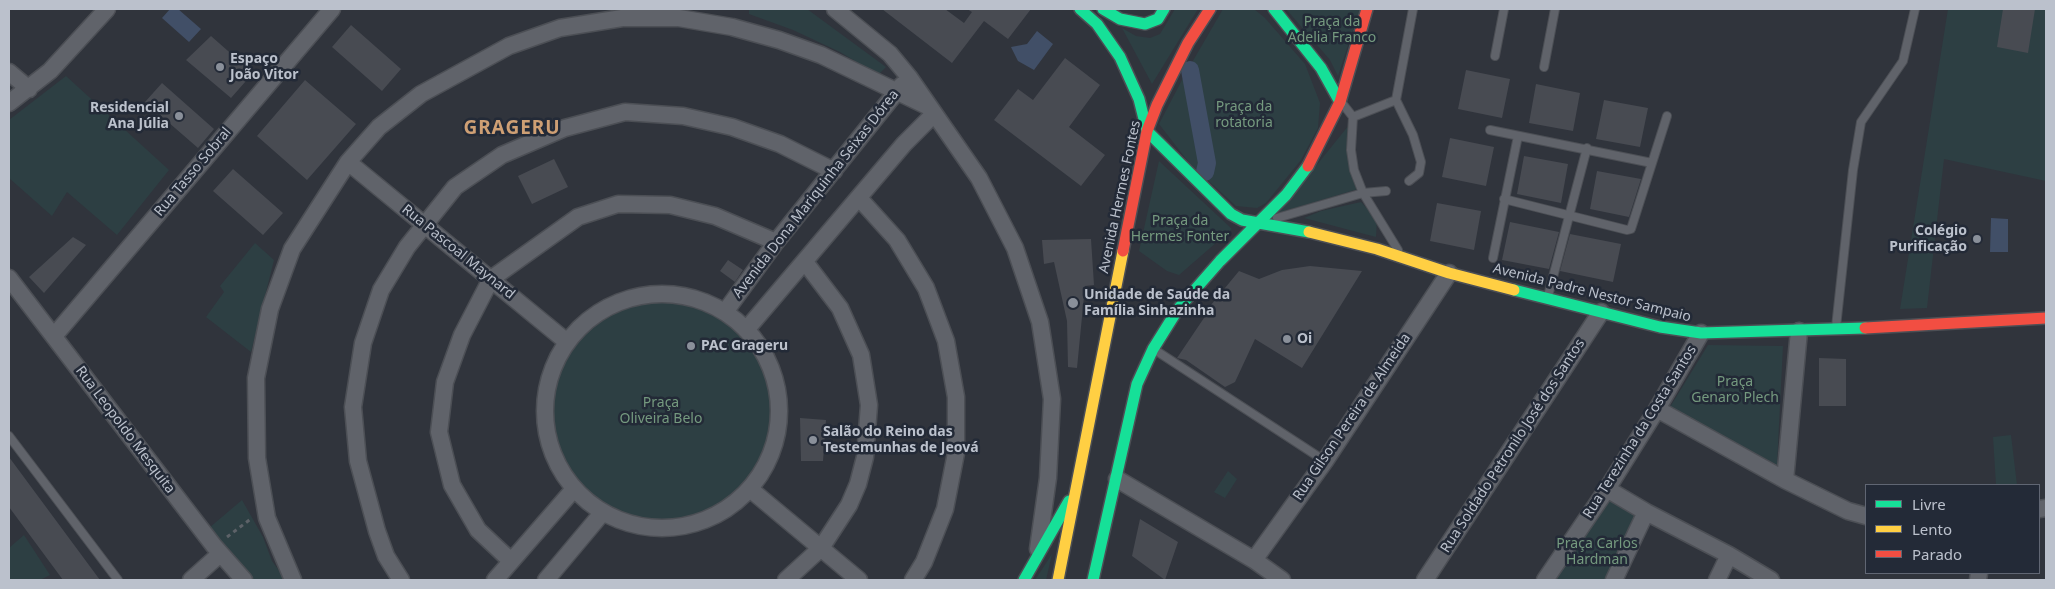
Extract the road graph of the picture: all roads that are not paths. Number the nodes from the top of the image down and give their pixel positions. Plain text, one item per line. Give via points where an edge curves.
1 (107, 9) edge
2 (332, 9) edge
3 (835, 9) edge
4 (1080, 9) edge
5 (1102, 9) edge
6 (1164, 9) edge
7 (1210, 9) edge
8 (1274, 9) edge
9 (1367, 9) edge
10 (1413, 9) edge
11 (1504, 9) edge
12 (1555, 9) edge
13 (1915, 9) edge
14 (1495, 56) dead end
15 (1544, 67) dead end
16 (9, 72) edge
17 (909, 77) junction
18 (29, 89) junction
19 (896, 92) junction
20 (1396, 100) junction
21 (1340, 102) junction
22 (9, 103) edge
23 (930, 111) junction
24 (1667, 116) dead end
25 (1354, 117) junction
26 (1490, 130) dead end
27 (1147, 131) junction
28 (1518, 136) junction
29 (1587, 148) junction
30 (348, 162) junction
31 (1652, 163) junction
32 (834, 171) junction
33 (1409, 181) dead end
34 (1386, 191) dead end
35 (1364, 192) junction
36 (859, 198) junction
37 (1504, 199) junction
38 (1569, 216) junction
39 (1258, 222) junction
40 (424, 224) junction
41 (776, 242) junction
42 (1403, 258) junction
43 (1493, 258) dead end
44 (805, 262) junction
45 (1448, 273) junction
46 (491, 279) junction
47 (11, 285) edge
48 (1547, 298) junction
49 (725, 312) junction
50 (1601, 312) junction
51 (2046, 318) edge
52 (1836, 329) junction
53 (746, 330) junction
54 (1800, 331) junction
55 (1700, 334) junction
56 (54, 336) junction
57 (567, 342) junction
58 (1153, 349) junction
59 (1658, 408) junction
60 (9, 436) edge
61 (1325, 461) junction
62 (1117, 479) junction
63 (1784, 480) junction
64 (1078, 485) junction
65 (574, 489) junction
66 (750, 489) junction
67 (1607, 489) junction
68 (603, 512) junction
69 (1646, 512) junction
70 (1865, 516) edge
71 (821, 548) junction
72 (217, 550) junction
73 (1037, 554) junction
74 (1729, 555) junction
75 (1254, 560) junction
76 (511, 561) junction
77 (118, 580) edge
78 (191, 580) edge
79 (244, 580) edge
80 (292, 580) edge
81 (401, 580) edge
82 (495, 580) edge
83 (546, 580) edge
84 (786, 580) edge
85 (859, 580) edge
86 (913, 580) edge
87 (1024, 580) edge
88 (1058, 580) edge
89 (1093, 580) edge
90 (1282, 580) edge
91 (1424, 580) edge
92 (1544, 580) edge
93 (1614, 580) edge
94 (1717, 580) edge
95 (1771, 580) edge

1 - 18 street
2 - 56 street, Rua Tasso Sobral
3 - 17 street via 890,54
4 - 27 main road via 1097,24 1120,57 1139,99
5 - 6 main road via 1120,19 1145,24 1158,19
7 - 27 main road, Avenida Hermes Fontes via 1184,50
8 - 21 main road via 1321,68
9 - 21 main road
10 - 20 lane
11 - 14 lane
12 - 15 lane
13 - 52 lane via 1903,61 1861,122
16 - 18 street
17 - 19 street, Avenida Dona Mariquinha Seixas Dórea
17 - 23 street
18 - 22 street
19 - 23 street
19 - 30 street via 821,55 760,35 678,18 622,18 560,28 509,46 462,70 421,94 379,126
19 - 32 street, Avenida Dona Mariquinha Seixas Dórea
20 - 25 lane
20 - 33 lane via 1413,135 1421,162 1419,173
21 - 25 lane
21 - 39 main road via 1313,160 1286,195
23 - 36 street
23 - 73 street via 979,178 1015,248 1040,322 1052,399 1048,478
24 - 31 lane
25 - 35 lane via 1351,150 1354,170
26 - 28 lane
27 - 39 main road, Avenida Padre Nestor Sampaio via 1231,214 1242,220
27 - 64 main road, Avenida Hermes Fontes
28 - 29 lane
28 - 37 lane
29 - 31 lane
29 - 38 lane
30 - 40 street, Rua Pascoal Maynard
30 - 80 street via 292,249 270,309 256,378 257,458 265,508
31 - 38 lane via 1631,229
32 - 40 street via 780,144 732,127 683,116 624,112 565,128 502,155 455,187
32 - 41 street, Avenida Dona Mariquinha Seixas Dórea
34 - 35 lane
35 - 39 lane
35 - 42 lane
36 - 44 street
36 - 86 street via 897,240 926,288 946,341 956,397 956,453 945,509 924,562
37 - 38 lane
37 - 43 lane
38 - 48 lane
39 - 42 main road, Avenida Padre Nestor Sampaio via 1317,233
39 - 58 main road via 1178,309
40 - 46 street, Rua Pascoal Maynard
40 - 81 street via 381,290 363,343 353,408 360,470 377,531 386,556
41 - 46 street via 715,216 670,205 618,204 578,217
41 - 49 street, Avenida Dona Mariquinha Seixas Dórea
42 - 45 main road, Avenida Padre Nestor Sampaio
44 - 53 street
44 - 71 street via 840,308 861,355 869,406 865,457 858,484 849,505
45 - 48 main road, Avenida Padre Nestor Sampaio
45 - 61 street, Rua Gilson Pereira de Almeida
46 - 57 street, Rua Pascoal Maynard
46 - 76 street via 462,335 445,382 439,432 452,484 478,530
47 - 56 street, Rua Leopoldo Mesquita
48 - 50 main road, Avenida Padre Nestor Sampaio
49 - 53 street
49 - 57 street via 698,300 669,294 640,296 612,305 587,321
50 - 55 main road, Avenida Padre Nestor Sampaio via 1660,328
50 - 91 street, Rua Soldado Petronilo José dos Santos
51 - 52 main road, Avenida Padre Nestor Sampaio
52 - 54 main road, Avenida Padre Nestor Sampaio
53 - 66 street via 764,353 776,380 780,409 777,438 767,465
54 - 55 main road, Avenida Padre Nestor Sampaio
54 - 63 street
55 - 59 street, Rua Terezinha da Costa Santos
56 - 72 street, Rua Leopoldo Mesquita
57 - 65 street via 554,365 546,390 544,416 549,443 559,467
58 - 61 lane
58 - 62 main road via 1137,384
59 - 63 street
59 - 67 street, Rua Terezinha da Costa Santos
60 - 77 lane
61 - 75 street, Rua Gilson Pereira de Almeida
62 - 75 street
62 - 89 main road
63 - 70 street via 1848,511
64 - 73 main road
64 - 88 main road, Avenida Hermes Fontes
65 - 68 street
65 - 76 street
66 - 68 street via 726,510 697,523 673,527 633,525
66 - 71 street
67 - 69 street
67 - 92 street, Rua Terezinha da Costa Santos
68 - 83 street
69 - 74 street
69 - 93 street
71 - 84 street
71 - 85 street
72 - 78 street
72 - 79 street, Rua Leopoldo Mesquita
73 - 87 main road
74 - 94 street
74 - 95 street
75 - 90 street
76 - 82 street

